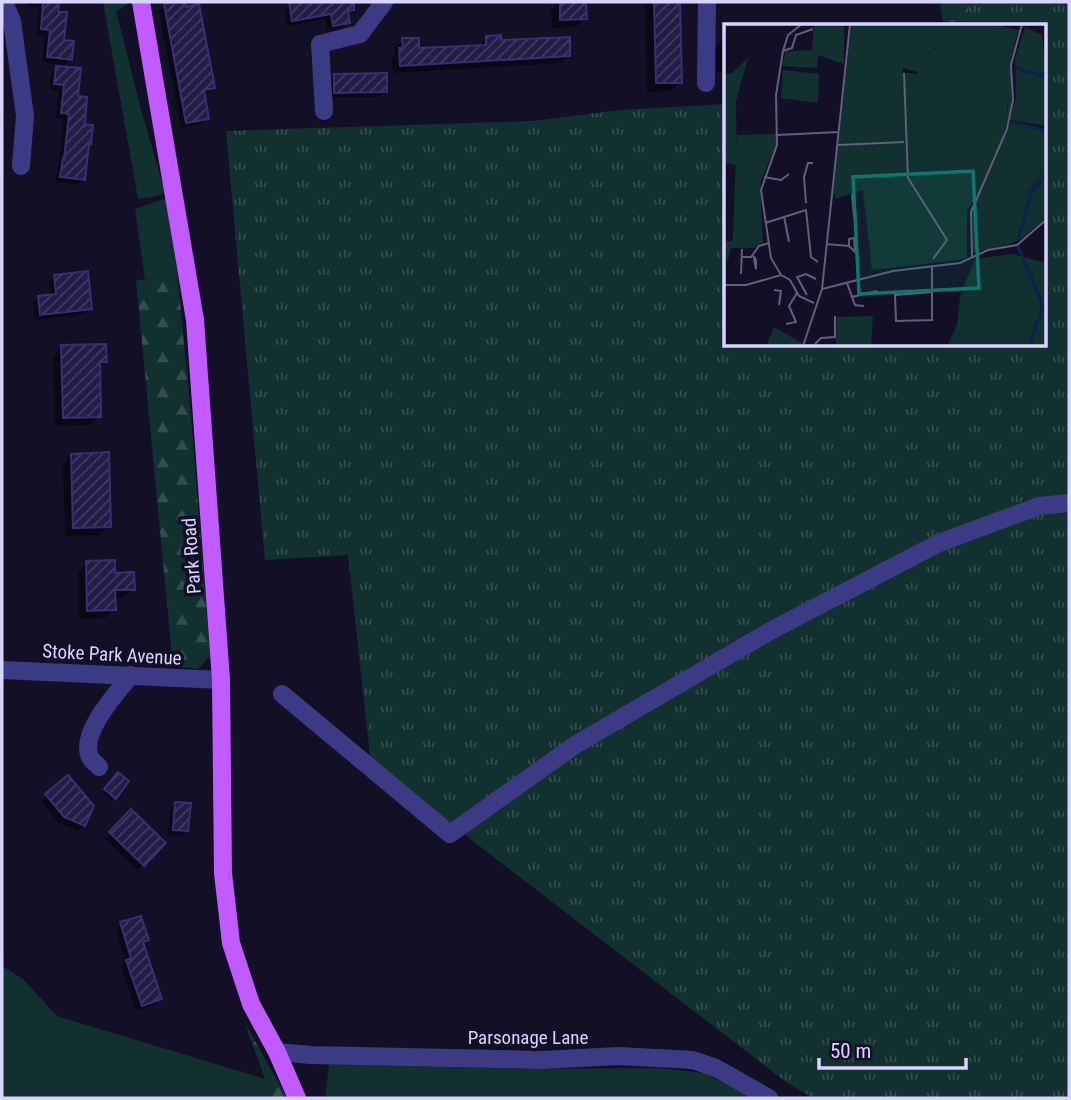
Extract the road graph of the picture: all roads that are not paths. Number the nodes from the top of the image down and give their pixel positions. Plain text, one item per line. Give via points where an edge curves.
1 (4, 2) edge
2 (141, 2) edge
3 (384, 2) edge
4 (707, 2) edge
5 (706, 83) dead end
6 (324, 111) dead end
7 (21, 166) dead end
8 (1069, 503) edge
9 (2, 670) edge
10 (131, 675) junction
11 (221, 680) junction
12 (282, 694) dead end
13 (99, 767) dead end
14 (276, 1052) junction
15 (297, 1098) edge
16 (769, 1098) edge

1 - 7 street via 12,21 25,116
2 - 11 main road, Park Road via 194,320
3 - 6 street via 360,34 320,44
4 - 5 street
8 - 12 street via 1039,506 939,543 772,630 575,745 450,834
9 - 10 street, Stoke Park Avenue
10 - 11 street, Stoke Park Avenue
10 - 13 street via 94,725 89,739 89,751
11 - 14 main road, Park Road via 223,873 231,943 251,1004
14 - 15 main road, Park Road
14 - 16 street, Parsonage Lane via 693,1060

